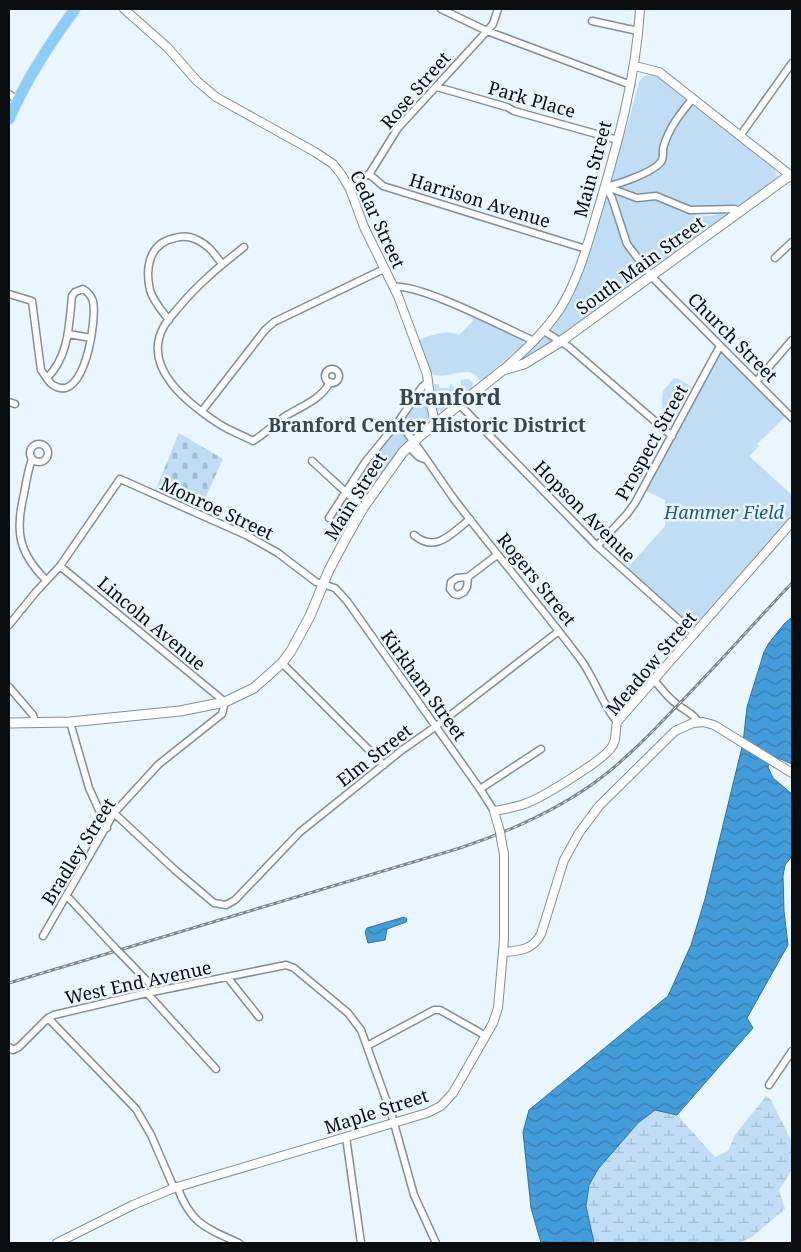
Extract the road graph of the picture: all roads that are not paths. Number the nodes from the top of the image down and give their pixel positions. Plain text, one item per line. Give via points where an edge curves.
1 (75, 9) edge
2 (124, 9) edge
3 (441, 9) edge
4 (498, 9) edge
5 (640, 9) edge
6 (592, 21) dead end
7 (487, 31) junction
8 (638, 31) junction
9 (792, 63) edge
10 (634, 66) junction
11 (630, 85) junction
12 (437, 87) junction
13 (13, 97) edge
14 (693, 98) junction
15 (9, 119) edge
16 (740, 136) junction
17 (618, 140) junction
18 (369, 174) junction
19 (791, 176) edge
20 (349, 186) junction
21 (605, 186) junction
22 (742, 211) junction
23 (792, 242) edge
24 (244, 247) dead end
25 (586, 249) junction
26 (775, 258) dead end
27 (222, 264) junction
28 (384, 269) junction
29 (652, 277) junction
30 (394, 287) junction
31 (9, 294) edge
32 (169, 320) junction
33 (544, 331) junction
34 (69, 334) junction
35 (91, 338) junction
36 (792, 340) edge
37 (534, 341) junction
38 (560, 342) junction
39 (720, 346) junction
40 (503, 370) junction
41 (47, 378) junction
42 (330, 382) dead end
43 (428, 382) junction
44 (756, 382) junction
45 (459, 404) junction
46 (202, 411) junction
47 (792, 418) edge
48 (398, 422) junction
49 (436, 423) junction
50 (672, 436) junction
51 (412, 443) junction
52 (32, 459) dead end
53 (312, 461) dead end
54 (345, 493) junction
55 (363, 508) junction
56 (330, 518) dead end
57 (470, 519) junction
58 (792, 522) edge
59 (414, 535) dead end
60 (597, 546) junction
61 (497, 555) junction
62 (60, 566) junction
63 (468, 577) dead end
64 (46, 580) junction
65 (324, 584) junction
66 (9, 625) edge
67 (559, 631) junction
68 (695, 634) junction
69 (282, 663) junction
70 (654, 680) junction
71 (9, 687) edge
72 (225, 702) junction
73 (70, 722) junction
74 (617, 722) junction
75 (698, 722) junction
76 (9, 723) edge
77 (36, 723) junction
78 (435, 727) junction
79 (541, 749) dead end
80 (384, 765) junction
81 (792, 774) edge
82 (480, 789) junction
83 (494, 811) junction
84 (114, 813) junction
85 (107, 828) junction
86 (67, 896) junction
87 (43, 936) dead end
88 (503, 952) junction
89 (228, 978) junction
90 (150, 993) junction
91 (48, 1018) junction
92 (259, 1018) dead end
93 (486, 1036) junction
94 (367, 1046) junction
95 (9, 1047) edge
96 (792, 1051) edge
97 (216, 1069) dead end
98 (770, 1085) dead end
99 (394, 1123) junction
100 (346, 1137) junction
101 (176, 1187) junction
102 (68, 1241) edge
103 (56, 1243) edge
104 (239, 1243) edge
105 (361, 1243) edge
106 (436, 1243) edge

1 - 13 main road
2 - 20 street, Cedar Street via 216,97 324,158
3 - 7 street
4 - 7 street, Rose Street
5 - 8 street, Main Street
6 - 8 street
7 - 11 street
7 - 12 street, Rose Street
8 - 10 street, Main Street
9 - 16 street
10 - 11 street, Main Street
10 - 14 street via 658,71
11 - 17 street, Main Street
12 - 17 street, Park Place
12 - 18 street, Rose Street via 398,128
13 - 15 main road
14 - 16 street
14 - 21 street via 668,132 660,164 620,184
16 - 19 street
17 - 21 street, Main Street
18 - 20 street, Rose Street
18 - 25 street, Harrison Avenue via 383,186
19 - 22 main road, South Main Street
20 - 28 street, Cedar Street
21 - 22 street via 636,198 657,196 690,210
21 - 25 street, Main Street
21 - 29 street, Church Street via 627,244
22 - 29 main road, South Main Street
23 - 26 street
24 - 27 street
25 - 33 street, Main Street via 570,290
27 - 32 street via 194,289
27 - 32 street via 207,246 186,236 166,240 156,248 150,256 148,268 150,291
28 - 30 street, Cedar Street
28 - 46 street via 274,322
29 - 38 main road, South Main Street
29 - 39 street, Church Street
30 - 37 street via 408,287 450,303
30 - 43 street, Cedar Street
31 - 41 street via 32,302 39,361
32 - 46 street via 158,342 160,362 168,379
33 - 37 street, Main Street
33 - 38 street
34 - 35 street
34 - 35 street via 72,296 83,289 92,300
34 - 41 street via 56,369
35 - 41 street via 79,378 70,386 60,388
36 - 44 street
37 - 40 street, Main Street
38 - 40 main road, South Main Street via 524,364
38 - 50 street
39 - 44 street, Church Street
39 - 50 street, Prospect Street
40 - 45 main road, Main Street
42 - 46 street via 318,398 284,417 253,441 232,432
43 - 48 street
43 - 49 street, Cedar Street
44 - 47 street, Church Street
45 - 49 main road, Main Street
45 - 60 street, Hopson Avenue
48 - 51 street, Rogers Street
48 - 54 street
49 - 51 main road, Main Street
50 - 60 street, Prospect Street via 627,514
51 - 55 main road, Main Street
51 - 57 street, Rogers Street via 419,457 426,460
52 - 64 street via 23,498 20,538 33,567
53 - 54 street
54 - 55 street
54 - 56 street
55 - 65 main road, Main Street
57 - 59 street via 438,542 426,543
57 - 61 street, Rogers Street
58 - 68 street, Meadow Street
60 - 68 street, Hopson Avenue
61 - 63 street
61 - 67 street, Rogers Street
62 - 64 street
62 - 65 street, Monroe Street via 120,479 248,536 278,553 316,582
62 - 72 street, Lincoln Avenue
64 - 66 street
65 - 69 main road, Main Street via 300,636
65 - 78 street, Kirkham Street via 335,588 347,601
67 - 74 street, Rogers Street via 582,662
67 - 78 street, Elm Street
68 - 70 street, Meadow Street
69 - 72 main road, Main Street via 254,688
69 - 80 street
70 - 74 street, Meadow Street
70 - 75 street via 672,701
71 - 77 street
72 - 73 main road, Main Street via 180,711
72 - 84 street, Bradley Street via 222,714 159,764
73 - 77 main road, Main Street
73 - 85 street via 89,788
74 - 83 street, Meadow Street via 612,747 597,760 539,798
75 - 81 street via 714,725
75 - 88 street via 669,735 599,806 564,860 538,940 526,949
76 - 77 main road, Main Street
78 - 80 street, Elm Street
78 - 82 street, Kirkham Street
79 - 82 street
80 - 84 street, Elm Street via 300,832 235,900 226,905 214,903
82 - 83 street, Kirkham Street
83 - 88 street, Maple Street, bridge via 504,854
84 - 85 street, Bradley Street
85 - 86 street, Bradley Street
86 - 87 street, Bradley Street
86 - 90 street, bridge via 151,985
88 - 93 street, Maple Street via 498,1008
89 - 90 street, West End Avenue
89 - 92 street
89 - 94 street, West End Avenue via 286,965 300,971 348,1013
90 - 91 street, West End Avenue
90 - 97 street
91 - 95 street, West End Avenue via 19,1047 13,1050
91 - 101 street via 136,1109
93 - 94 street via 440,1010 434,1010
93 - 99 street, Maple Street via 446,1102 432,1111
94 - 99 street
96 - 98 street
99 - 100 street, Maple Street
99 - 106 street via 414,1195
100 - 101 street, Maple Street
100 - 105 street
101 - 102 street, Maple Street via 133,1204
101 - 104 street via 192,1217
102 - 103 street, Maple Street

